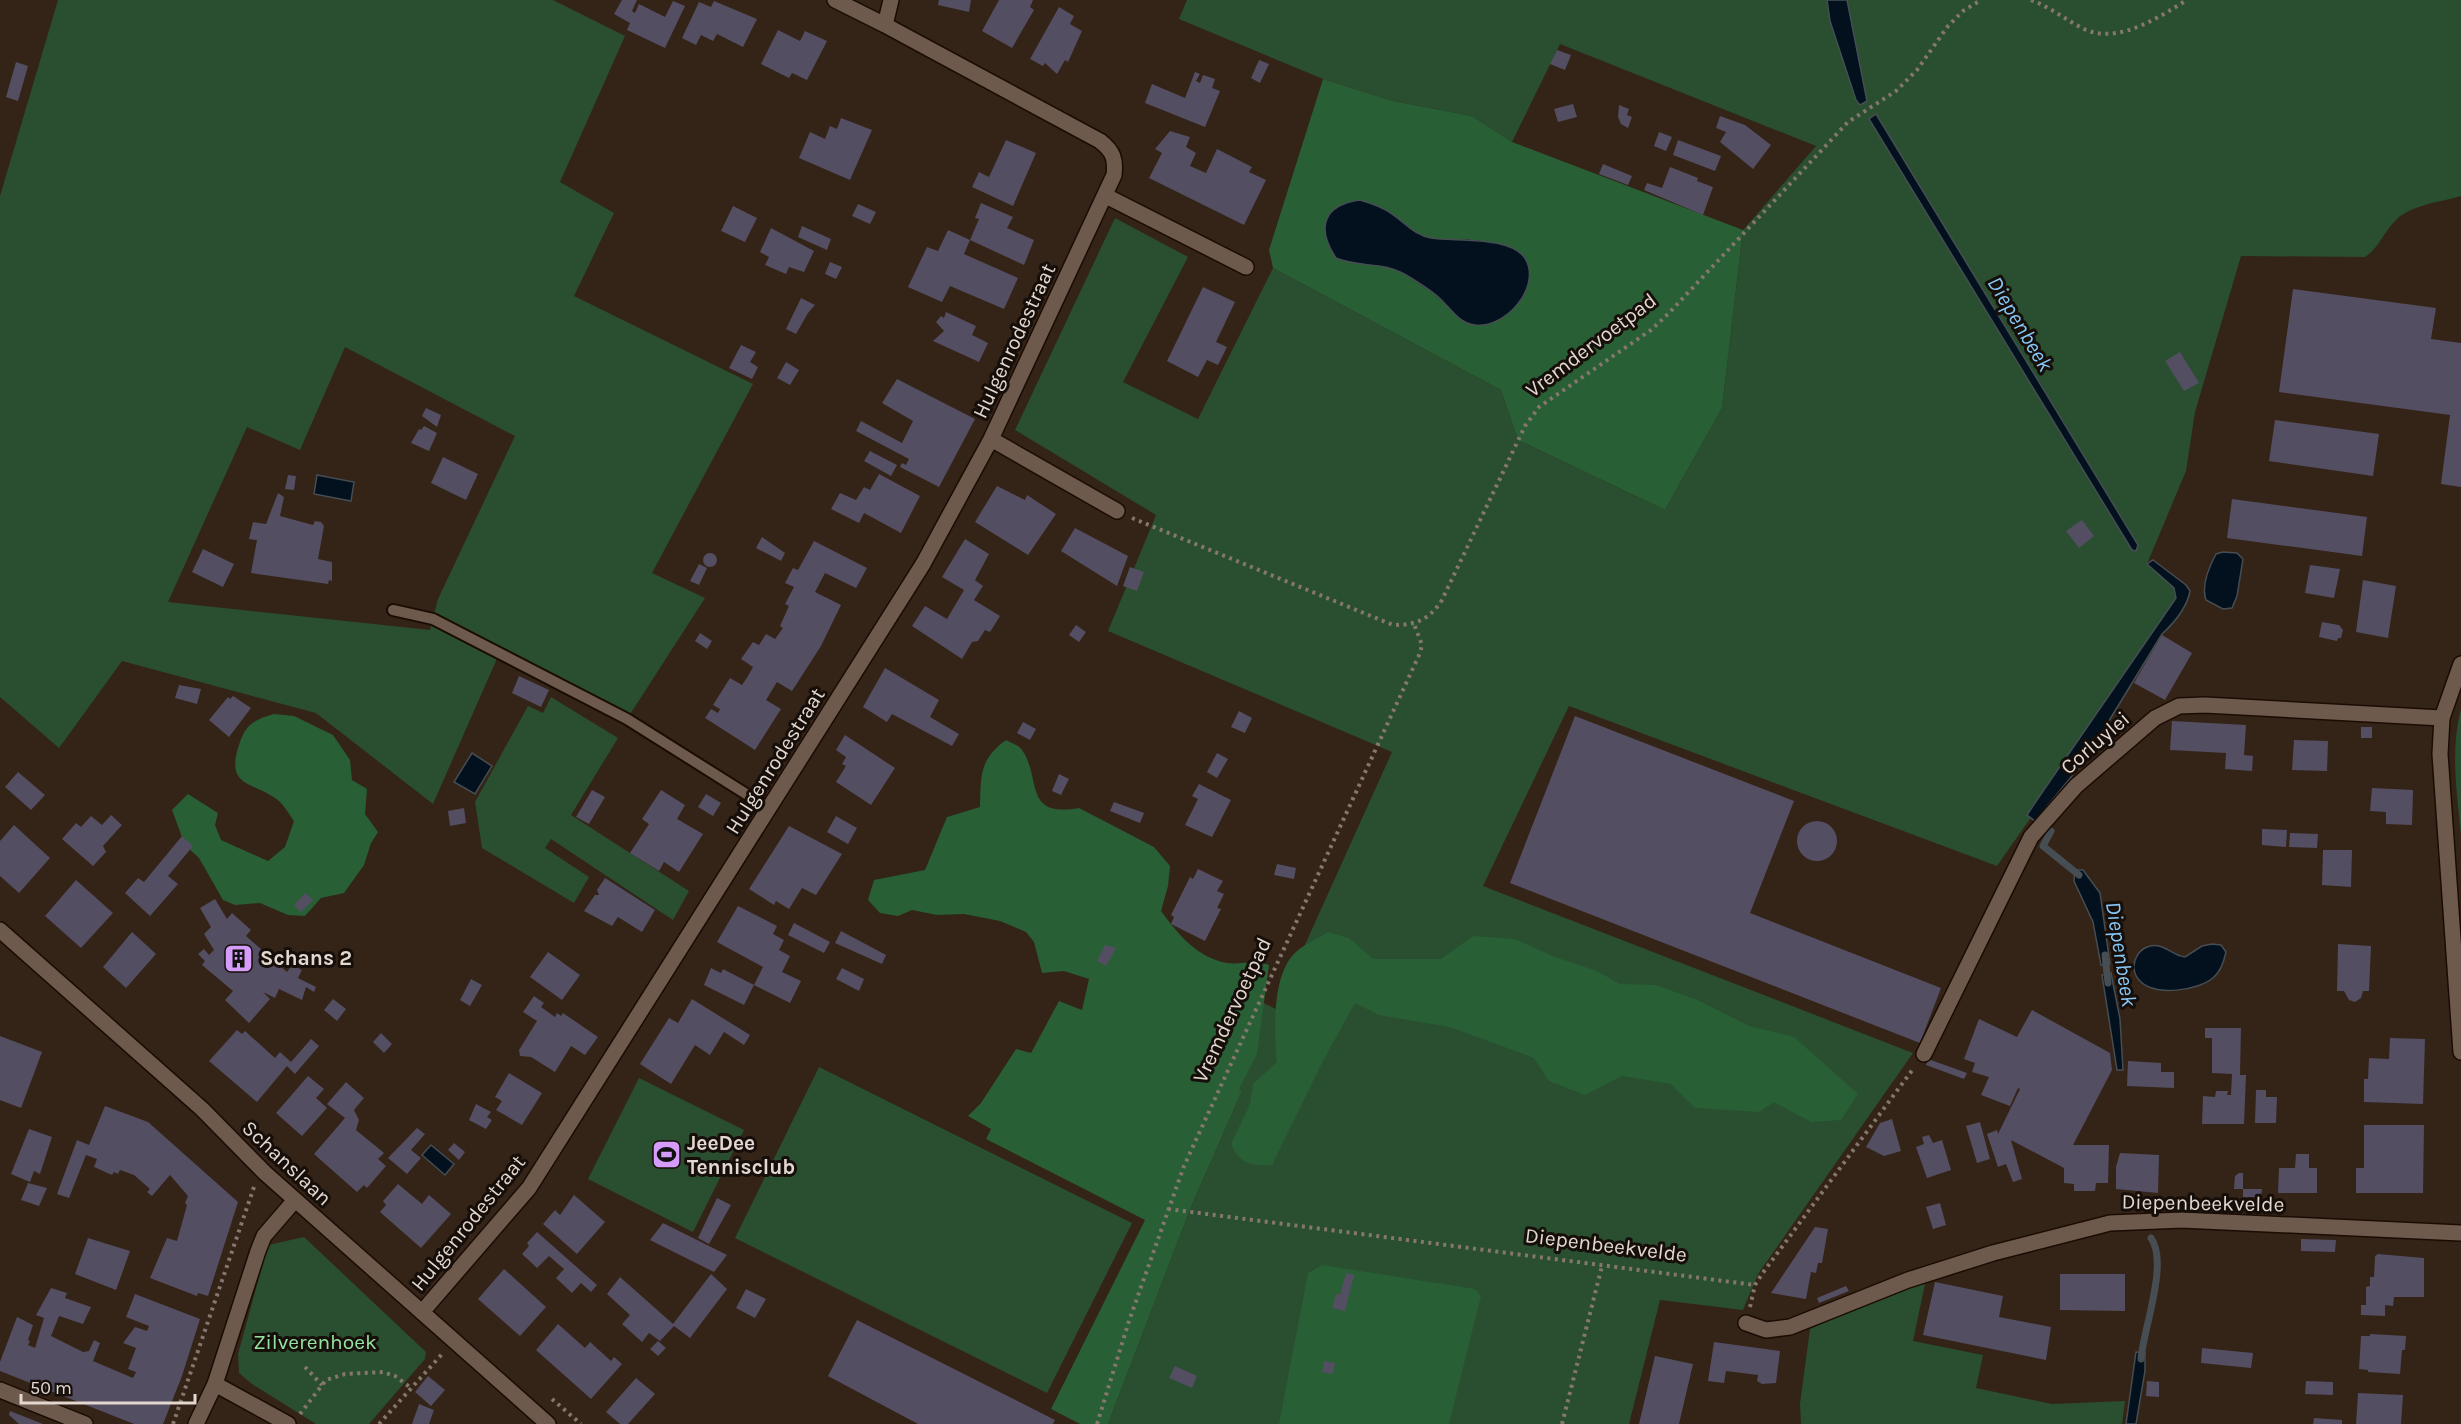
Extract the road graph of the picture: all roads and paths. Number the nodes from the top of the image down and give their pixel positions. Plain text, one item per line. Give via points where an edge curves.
1 (835, 0) edge
2 (891, 0) edge
3 (1981, 0) edge
4 (2031, 0) edge
5 (2187, 0) edge
6 (885, 25) junction
7 (1106, 196) junction
8 (1246, 267) dead end
9 (991, 439) junction
10 (1116, 512) joint
11 (393, 610) dead end
12 (1414, 624) junction
13 (2461, 664) edge
14 (2442, 718) junction
15 (770, 809) junction
16 (0, 930) edge
17 (2461, 1052) edge
18 (1924, 1054) joint
19 (256, 1184) dead end
20 (295, 1200) junction
21 (1168, 1209) junction
22 (2461, 1233) edge
23 (1602, 1266) junction
24 (422, 1312) junction
25 (1746, 1323) dead end
26 (453, 1341) junction
27 (305, 1367) dead end
28 (215, 1384) junction
29 (322, 1385) junction
30 (411, 1388) junction
31 (0, 1390) edge
32 (293, 1420) edge
33 (86, 1424) edge
34 (173, 1424) edge
35 (196, 1424) edge
36 (379, 1424) edge
37 (548, 1424) edge
38 (1097, 1424) edge
39 (1562, 1424) edge

1 - 6 street, Hulgenrodestraat
2 - 6 street
3 - 12 path, Vremdervoetpad via 1948,26 1917,70 1896,91 1848,122 1651,330 1539,407 1525,426 1442,600 1424,620
4 - 5 path via 2085,30 2108,35 2160,17
6 - 7 street, Hulgenrodestraat via 1100,141 1115,160
7 - 8 street
7 - 9 street, Hulgenrodestraat
9 - 10 street
9 - 15 street, Hulgenrodestraat via 923,564
10 - 12 path via 1393,625
11 - 15 lane via 433,620 627,719
12 - 21 path, Vremdervoetpad via 1422,645 1420,653 1184,1166
13 - 14 street
14 - 17 street via 2440,754
14 - 18 street, Corluylei via 2205,705 2179,706 2155,718 2076,786 2031,837
15 - 24 street, Hulgenrodestraat via 529,1188
16 - 20 street, Schanslaan via 202,1109
18 - 23 path, Diepenbeekvelde via 1755,1285
19 - 34 path
20 - 24 street, Schanslaan
20 - 28 street via 269,1230 258,1251
21 - 23 path, Diepenbeekvelde
21 - 38 path, Vremdervoetpad
22 - 25 street, Diepenbeekvelde via 2182,1220 2110,1223 2067,1232 1919,1277 1790,1327 1767,1330
23 - 39 path
24 - 26 street, Schanslaan
26 - 30 path
26 - 37 street, Schanslaan
27 - 29 path
28 - 32 street
28 - 35 street
29 - 30 path via 345,1374 383,1371
29 - 32 path
30 - 36 path
31 - 33 street

